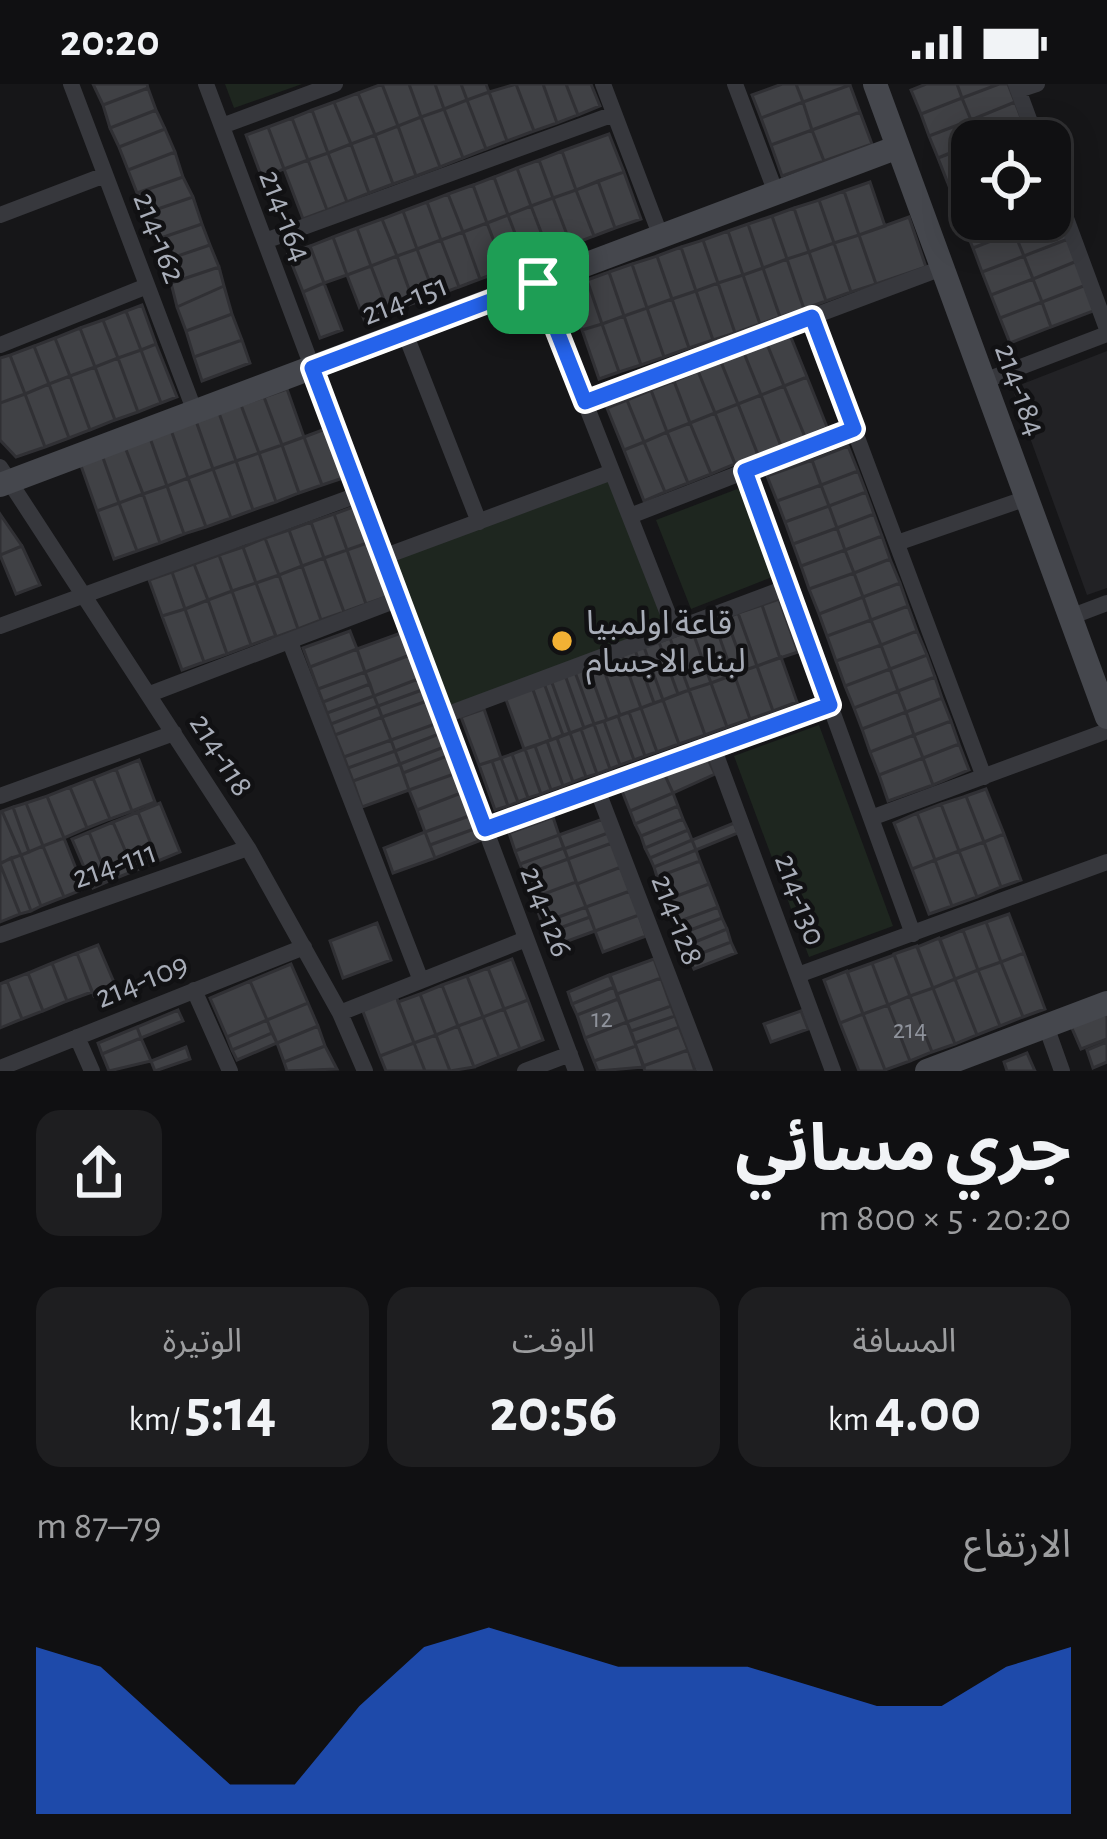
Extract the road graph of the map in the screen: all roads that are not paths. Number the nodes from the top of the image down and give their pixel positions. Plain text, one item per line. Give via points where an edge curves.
1 (71, 84) edge
2 (206, 84) edge
3 (335, 84) edge
4 (603, 84) edge
5 (735, 84) edge
6 (875, 84) edge
7 (1037, 84) edge
8 (1017, 87) edge
9 (614, 114) junction
10 (1029, 120) edge
11 (222, 126) junction
12 (898, 147) junction
13 (105, 175) junction
14 (776, 193) junction
15 (0, 215) edge
16 (1071, 232) edge
17 (661, 237) junction
18 (265, 241) junction
19 (943, 268) junction
20 (538, 283) junction
21 (147, 286) junction
22 (812, 317) junction
23 (1107, 331) edge
24 (405, 333) junction
25 (0, 345) edge
26 (312, 368) junction
27 (984, 381) junction
28 (585, 402) junction
29 (195, 412) junction
30 (854, 429) junction
31 (745, 471) junction
32 (613, 472) junction
33 (4, 478) edge
34 (360, 494) junction
35 (1027, 498) junction
36 (630, 516) junction
37 (479, 522) junction
38 (897, 543) junction
39 (383, 557) junction
40 (788, 587) junction
41 (87, 594) junction
42 (399, 599) junction
43 (1107, 603) edge
44 (1070, 617) junction
45 (0, 626) edge
46 (674, 629) junction
47 (290, 642) junction
48 (150, 694) junction
49 (830, 705) junction
50 (443, 716) junction
51 (1107, 717) edge
52 (1107, 731) edge
53 (174, 733) junction
54 (713, 747) junction
55 (984, 777) junction
56 (597, 789) junction
57 (0, 796) edge
58 (871, 818) junction
59 (485, 829) junction
60 (248, 848) junction
61 (1107, 862) edge
62 (913, 934) junction
63 (0, 935) edge
64 (526, 939) junction
65 (304, 946) junction
66 (798, 975) junction
67 (420, 978) junction
68 (194, 990) junction
69 (1107, 1003) edge
70 (340, 1013) junction
71 (1046, 1026) junction
72 (77, 1037) junction
73 (573, 1062) edge
74 (0, 1068) edge
75 (92, 1071) edge
76 (230, 1071) edge
77 (365, 1071) edge
78 (525, 1071) edge
79 (705, 1071) edge
80 (833, 1071) edge
81 (927, 1071) edge
82 (1062, 1071) edge

1 - 13 street, 214-162
2 - 11 street, 214-164
3 - 11 street
4 - 9 street
5 - 14 street
6 - 12 street, 214-184
7 - 8 street
8 - 10 street
9 - 17 street
9 - 18 street
11 - 18 street, 214-164
12 - 14 street, 214-151
12 - 19 street, 214-184
13 - 15 street
13 - 21 street, 214-162
14 - 17 street, 214-151
16 - 23 street
17 - 20 street, 214-151
18 - 26 street, 214-164
19 - 22 street
19 - 27 street, 214-184
20 - 24 street, 214-151
20 - 28 street
21 - 25 street
21 - 29 street, 214-162
22 - 28 street
22 - 30 street
23 - 27 street
24 - 26 street, 214-151
24 - 37 street
26 - 29 street, 214-151
26 - 34 street, 214-126
27 - 35 street, 214-184
28 - 32 street
29 - 33 street, 214-151
30 - 31 street
30 - 38 street
31 - 36 street
31 - 40 street
32 - 36 street
32 - 37 street
33 - 41 street, 214-118
34 - 39 street, 214-126
34 - 41 street
35 - 38 street
35 - 44 street, 214-184
36 - 46 street
37 - 39 street
38 - 55 street
39 - 42 street, 214-126
40 - 46 street
40 - 49 street
41 - 45 street
41 - 48 street, 214-118
42 - 47 street
42 - 50 street, 214-126
43 - 44 street
44 - 51 street, 214-184
46 - 50 street
47 - 48 street
47 - 67 street
48 - 53 street, 214-118
49 - 54 street
49 - 58 street
50 - 59 street, 214-126
52 - 55 street
53 - 57 street
53 - 60 street, 214-118
54 - 56 street
54 - 66 street, 214-130
55 - 58 street
56 - 59 street
56 - 79 street, 214-128
58 - 62 street
59 - 64 street, 214-126
60 - 63 street, 214-111
60 - 65 street, 214-118
61 - 62 street
62 - 66 street
64 - 67 street
64 - 73 street, 214-126
65 - 68 street, 214-109
65 - 70 street, 214-118
66 - 80 street, 214-130
67 - 70 street
68 - 72 street, 214-109
68 - 76 street
69 - 71 street
70 - 77 street, 214-118
71 - 81 street
71 - 82 street
72 - 74 street, 214-109
72 - 75 street
73 - 78 street

